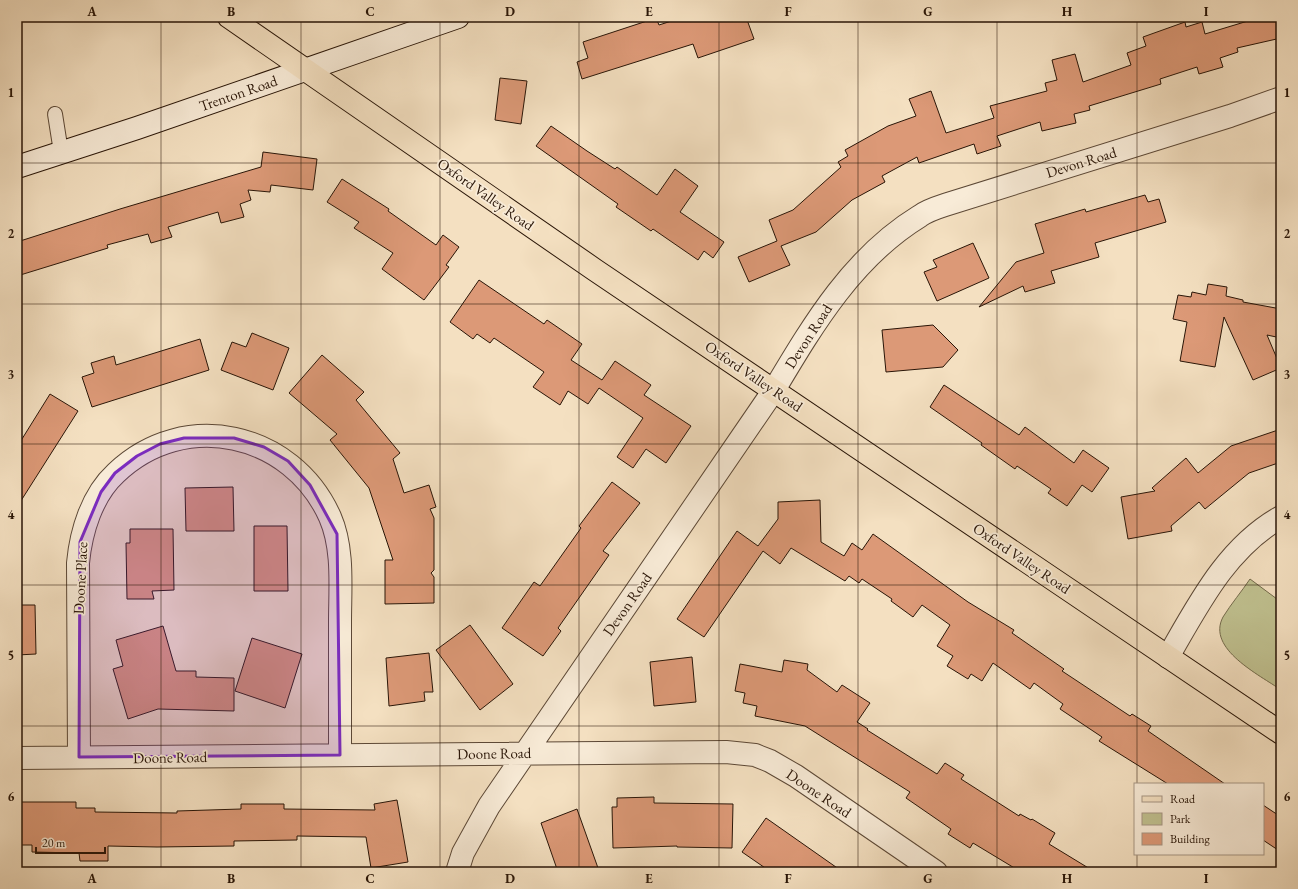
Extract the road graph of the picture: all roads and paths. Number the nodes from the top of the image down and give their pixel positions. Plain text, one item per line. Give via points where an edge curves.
1 (229, 17) edge
2 (458, 17) edge
3 (306, 69) junction
4 (1281, 98) edge
5 (55, 114) dead end
6 (61, 152) junction
7 (17, 167) edge
8 (774, 390) junction
9 (1281, 517) edge
10 (1168, 657) junction
11 (1281, 733) edge
12 (526, 753) junction
13 (340, 755) junction
14 (17, 758) edge
15 (79, 758) junction
16 (457, 872) edge
17 (936, 872) edge

1 - 3 main road, Oxford Valley Road
2 - 3 street, Trenton Road
3 - 6 street, Trenton Road
3 - 8 main road, Oxford Valley Road via 595,270
4 - 8 street, Devon Road via 948,204 922,215 868,255 802,342
5 - 6 lane
6 - 7 street, Trenton Road
8 - 10 main road, Oxford Valley Road
8 - 12 street, Devon Road
9 - 10 street via 1259,531 1236,552 1208,587
10 - 11 main road, Oxford Valley Road
12 - 13 street, Doone Road
12 - 16 street, Devon Road via 489,806
12 - 17 street, Doone Road via 726,752 755,755 796,776
13 - 15 street, Doone Road
13 - 15 street, Doone Place via 340,570 337,534 310,485 288,462 264,447 234,438 206,436 160,444 137,456 115,473 101,492 86,521 78,563
14 - 15 street, Doone Road

